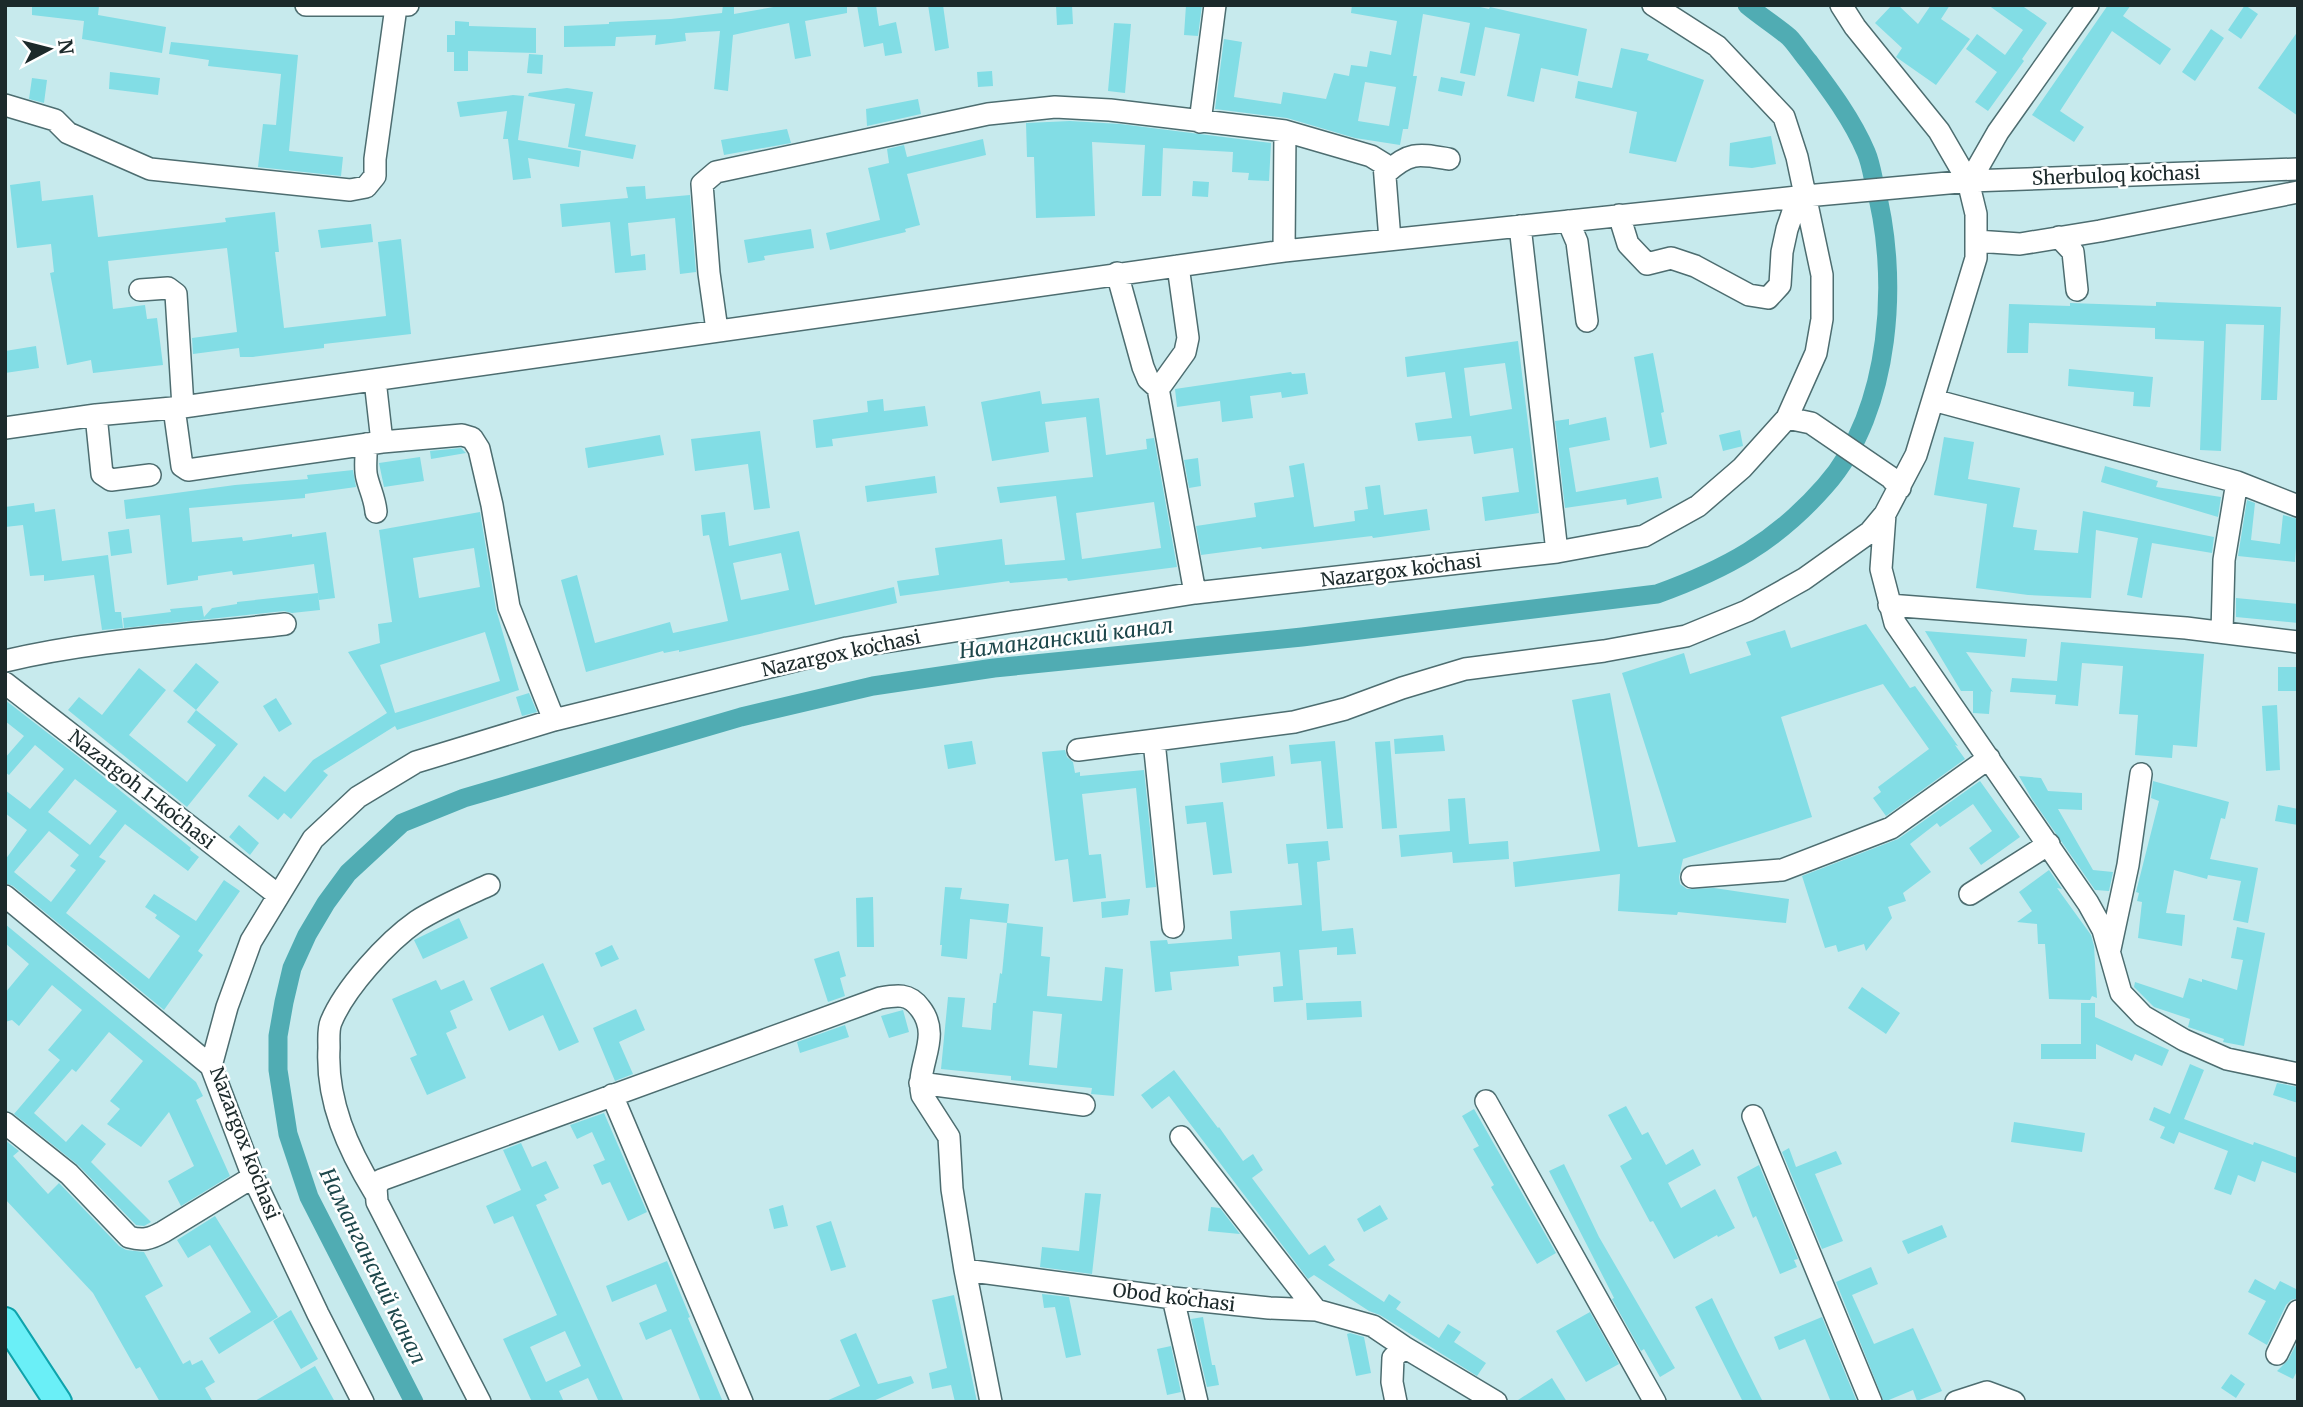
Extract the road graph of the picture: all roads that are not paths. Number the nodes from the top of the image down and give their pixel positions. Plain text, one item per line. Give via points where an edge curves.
1 (306, 5) edge
2 (1215, 5) edge
3 (1653, 5) edge
4 (1841, 5) edge
5 (2088, 5) edge
6 (403, 6) edge
7 (5, 104) edge
8 (1200, 122) junction
9 (1285, 131) junction
10 (1449, 159) dead end
11 (2295, 165) edge
12 (1386, 173) junction
13 (1969, 181) junction
14 (2298, 192) edge
15 (1802, 196) junction
16 (1619, 215) junction
17 (1568, 221) junction
18 (1520, 226) junction
19 (2059, 237) junction
20 (1390, 240) junction
21 (1976, 242) junction
22 (1284, 251) junction
23 (1178, 266) junction
24 (1117, 273) junction
25 (140, 290) dead end
26 (2077, 290) dead end
27 (1587, 321) dead end
28 (717, 330) junction
29 (375, 380) junction
30 (1158, 388) junction
31 (1933, 400) junction
32 (178, 407) junction
33 (96, 415) junction
34 (1787, 418) junction
35 (5, 428) edge
36 (374, 443) junction
37 (150, 475) dead end
38 (2237, 482) junction
39 (1895, 483) junction
40 (2298, 506) edge
41 (376, 512) dead end
42 (1885, 514) junction
43 (1557, 552) junction
44 (1195, 593) junction
45 (1889, 605) junction
46 (285, 624) dead end
47 (2222, 632) junction
48 (2298, 642) edge
49 (5, 661) edge
50 (5, 683) edge
51 (554, 720) junction
52 (1154, 741) junction
53 (1078, 750) dead end
54 (1989, 758) junction
55 (2141, 774) dead end
56 (2049, 844) junction
57 (1692, 877) dead end
58 (489, 885) dead end
59 (1970, 894) dead end
60 (278, 895) junction
61 (5, 896) edge
62 (1173, 927) dead end
63 (2109, 951) junction
64 (211, 1066) junction
65 (2298, 1074) edge
66 (920, 1083) junction
67 (612, 1095) junction
68 (1486, 1101) dead end
69 (1084, 1105) dead end
70 (1753, 1116) dead end
71 (5, 1123) edge
72 (1181, 1137) dead end
73 (253, 1177) junction
74 (375, 1193) junction
75 (965, 1270) junction
76 (1173, 1298) junction
77 (1316, 1310) junction
78 (2298, 1311) edge
79 (5, 1321) edge
80 (1404, 1347) junction
81 (2277, 1354) dead end
82 (58, 1402) edge
83 (363, 1402) edge
84 (480, 1402) edge
85 (741, 1402) edge
86 (991, 1402) edge
87 (1196, 1402) edge
88 (1396, 1402) edge
89 (1496, 1402) edge
90 (1656, 1402) edge
91 (1871, 1402) edge
92 (1956, 1402) edge
93 (2014, 1402) edge

1 - 6 street
2 - 8 street
3 - 15 street, Nazargox koʻchasi via 1717,46 1784,117 1797,156
4 - 13 street via 1939,131
5 - 13 street
6 - 7 street via 375,176 366,187 350,190 150,169 68,133 55,120
8 - 9 street
8 - 28 street via 1055,107 988,114 716,172 702,184
9 - 12 street via 1371,156 1384,164
9 - 22 street
10 - 12 street via 1412,155
11 - 13 street, Sherbuloq koʻchasi
12 - 20 street
13 - 15 street, Sherbuloq koʻchasi
13 - 21 street
14 - 19 street
15 - 16 street, Sherbuloq koʻchasi
15 - 16 street via 1787,229 1780,285 1768,298 1749,295 1671,258 1647,264 1628,244
15 - 34 street, Nazargox koʻchasi via 1822,275 1822,319 1816,353
16 - 17 street, Sherbuloq koʻchasi
17 - 18 street, Sherbuloq koʻchasi
17 - 27 street via 1577,242
18 - 20 street, Sherbuloq koʻchasi
18 - 43 street
19 - 21 street via 2020,244
19 - 26 street via 2073,252
20 - 22 street, Sherbuloq koʻchasi
21 - 31 street via 1976,258
22 - 23 street, Sherbuloq koʻchasi
23 - 24 street, Sherbuloq koʻchasi
23 - 30 street via 1188,338 1185,352
24 - 28 street, Sherbuloq koʻchasi
24 - 30 street via 1145,375
25 - 32 street via 169,288 176,294
28 - 29 street, Sherbuloq koʻchasi
29 - 32 street, Sherbuloq koʻchasi
29 - 36 street
30 - 44 street
31 - 38 street
31 - 39 street via 1916,455
32 - 33 street, Sherbuloq koʻchasi
32 - 36 street via 182,466 188,470
33 - 35 street, Sherbuloq koʻchasi
33 - 37 street via 102,474 111,480
34 - 39 street via 1811,423
34 - 43 street, Nazargox koʻchasi via 1742,468 1698,506 1644,536
36 - 41 street via 366,477
36 - 51 street via 462,435 472,438 479,449 492,505 509,607
38 - 40 street
38 - 47 street via 2224,559
39 - 42 street
42 - 45 street via 1881,569
42 - 52 street via 1870,532 1804,579 1746,611 1686,636 1465,669 1294,722
43 - 44 street, Nazargox koʻchasi
44 - 51 street, Nazargox koʻchasi via 847,648
45 - 47 street
45 - 54 street via 1895,624
46 - 49 street via 139,639
47 - 48 street
50 - 60 street, Nazargoh 1-koʻchasi
51 - 60 street, Nazargox koʻchasi via 416,762 358,797 313,839
52 - 53 street
52 - 62 street
54 - 56 street
54 - 57 street via 1891,828 1782,870
55 - 63 street
56 - 59 street
56 - 63 street via 2088,903
58 - 74 street via 418,921 388,946 362,973 330,1023 332,1100 356,1162
60 - 64 street, Nazargox koʻchasi via 251,941
61 - 64 street
63 - 65 street via 2121,993 2143,1016 2227,1059
64 - 73 street, Nazargox koʻchasi
66 - 67 street via 931,1036 922,1009 901,995 880,998
66 - 69 street
66 - 75 street via 922,1095 949,1137
67 - 74 street via 381,1180
67 - 85 street
68 - 90 street
70 - 91 street
71 - 73 street via 69,1174 129,1237 140,1240 163,1232
72 - 77 street
73 - 83 street, Nazargox koʻchasi
74 - 84 street
75 - 76 street, Obod koʻchasi
75 - 86 street
76 - 77 street, Obod koʻchasi
76 - 87 street
77 - 80 street, Obod koʻchasi via 1373,1326
78 - 81 street
79 - 82 main road
80 - 88 street via 1393,1358
80 - 89 street, Obod koʻchasi
92 - 93 street via 1987,1392

